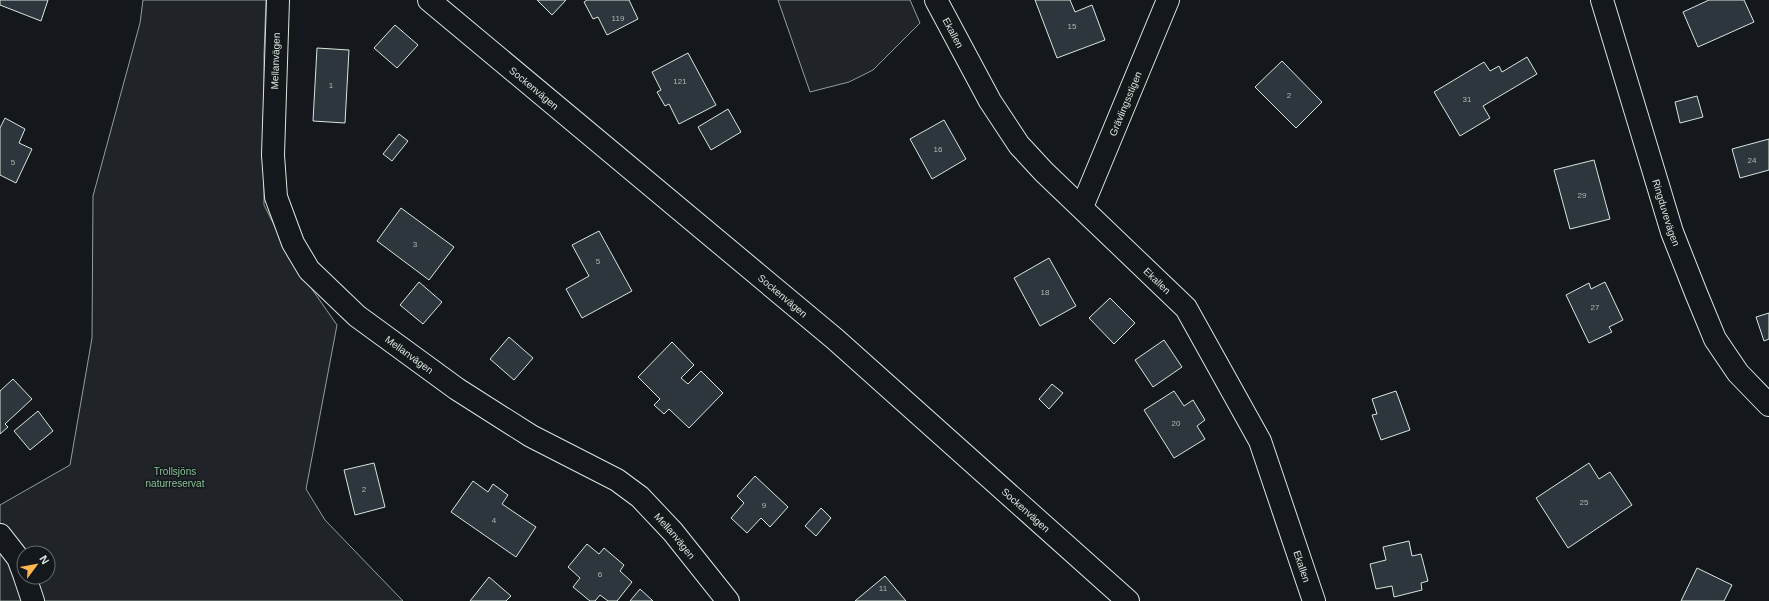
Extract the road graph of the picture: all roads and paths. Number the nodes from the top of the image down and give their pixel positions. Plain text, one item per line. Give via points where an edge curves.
1 (278, 0) edge
2 (429, 0) edge
3 (936, 0) edge
4 (1168, 0) edge
5 (1602, 0) edge
6 (1082, 207) junction
7 (1769, 405) edge
8 (0, 536) edge
9 (16, 556) edge
10 (28, 585) edge
11 (33, 601) edge
12 (728, 601) edge
13 (1128, 601) edge
14 (1314, 601) edge

1 - 12 street, Mellanvägen via 273,155 276,197 293,243 309,270 357,316 457,389 531,436 617,480 640,497 673,532
2 - 13 street, Sockenvägen via 835,338
3 - 6 street, Ekallen via 990,101 1019,144 1044,172
4 - 6 street, Grävlingsstigen
5 - 7 street, Ringduvevägen via 1672,232 1696,293 1715,339 1738,373
6 - 14 street, Ekallen via 1186,308 1260,441
8 - 9 street
10 - 11 street

